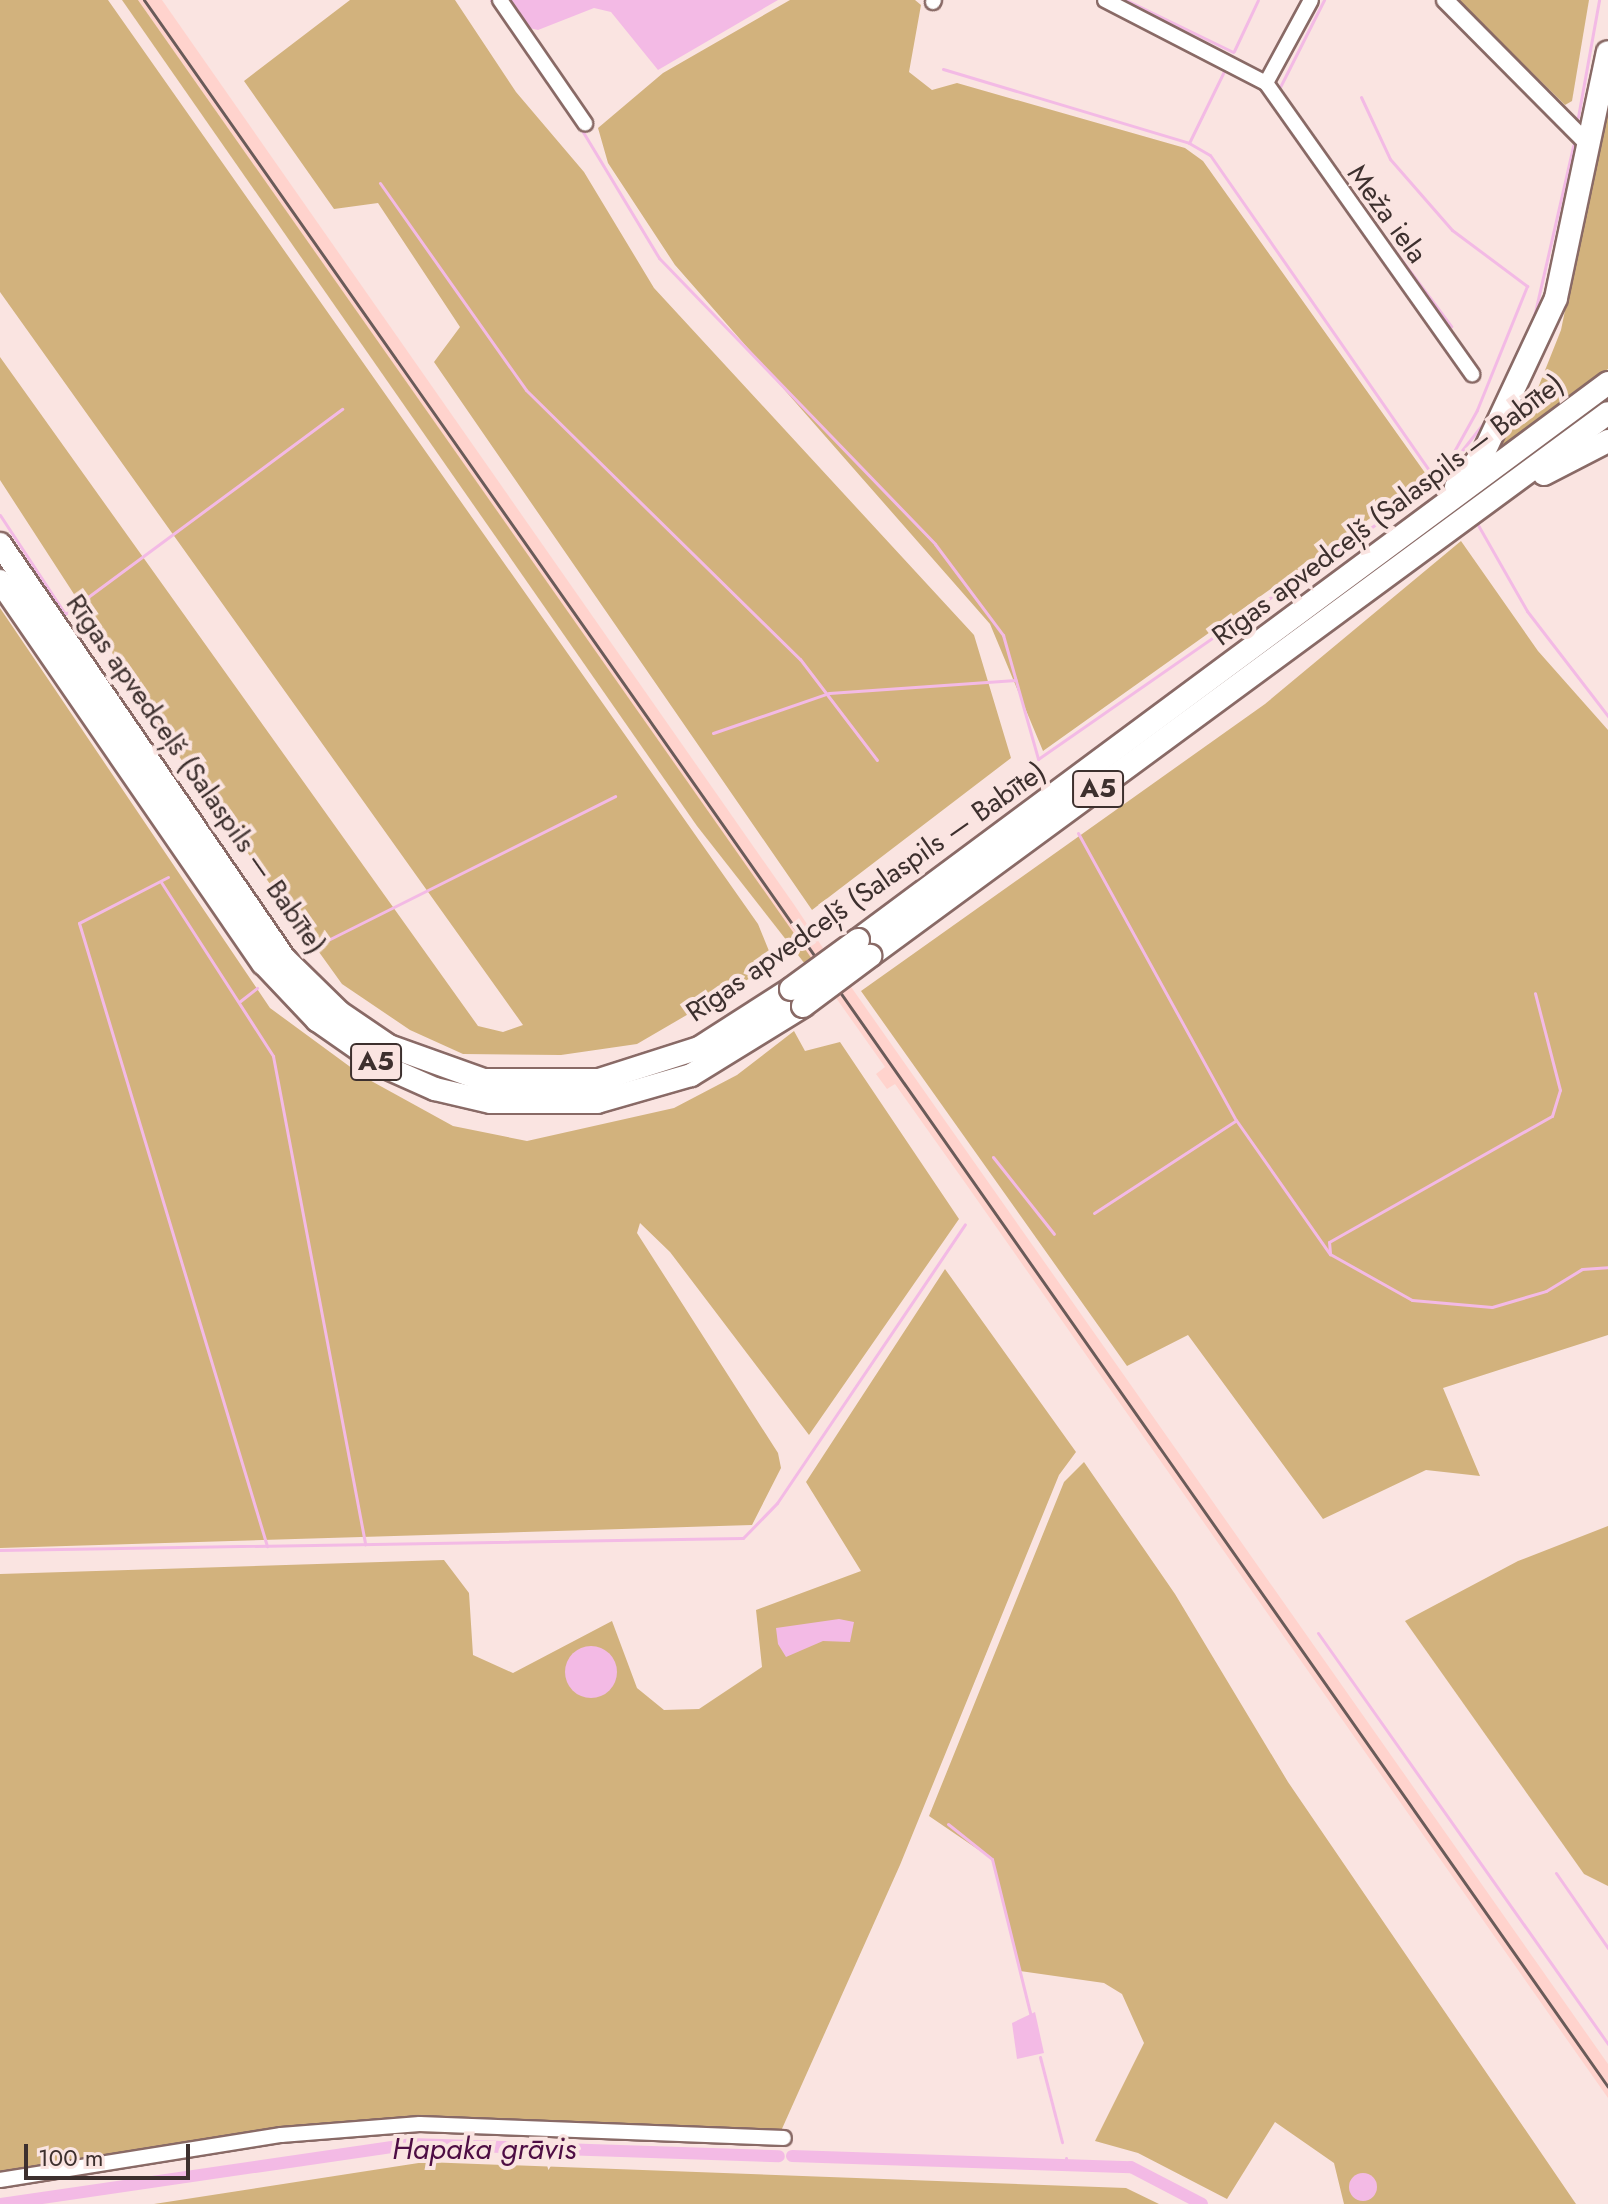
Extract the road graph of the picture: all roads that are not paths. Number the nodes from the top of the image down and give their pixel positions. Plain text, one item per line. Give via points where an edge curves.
1 (500, 0) edge
2 (1105, 0) edge
3 (1311, 0) edge
4 (1445, 0) edge
5 (1608, 52) edge
6 (1266, 83) junction
7 (585, 123) dead end
8 (1589, 145) junction
9 (1472, 374) dead end
10 (1608, 383) edge
11 (1608, 413) edge
12 (1608, 441) edge
13 (1486, 504) junction
14 (1425, 520) junction
15 (0, 544) edge
16 (0, 581) edge
17 (864, 948) junction
18 (797, 997) junction
19 (784, 2138) dead end
20 (0, 2180) edge

1 - 7 street
2 - 6 street, Meža iela
3 - 6 street
4 - 8 street
5 - 8 highway
6 - 9 street, Meža iela
8 - 14 highway via 1536,353 1484,452
10 - 14 highway, Rīgas apvedceļš (Salaspils — Babīte) / A5
11 - 13 highway, Rīgas apvedceļš (Salaspils — Babīte) / A5
12 - 13 highway
13 - 17 highway, Rīgas apvedceļš (Salaspils — Babīte) / A5
14 - 17 highway, Rīgas apvedceļš (Salaspils — Babīte) / A5
15 - 18 highway, Rīgas apvedceļš (Salaspils — Babīte) / A5 via 276,947 323,999 389,1046 484,1080 599,1080 699,1048
16 - 18 highway, Rīgas apvedceļš (Salaspils — Babīte) / A5 via 263,963 317,1020 383,1066 491,1102 597,1102 691,1075
17 - 18 highway, Rīgas apvedceļš (Salaspils — Babīte) / A5, bridge
19 - 20 street via 420,2124 281,2135

